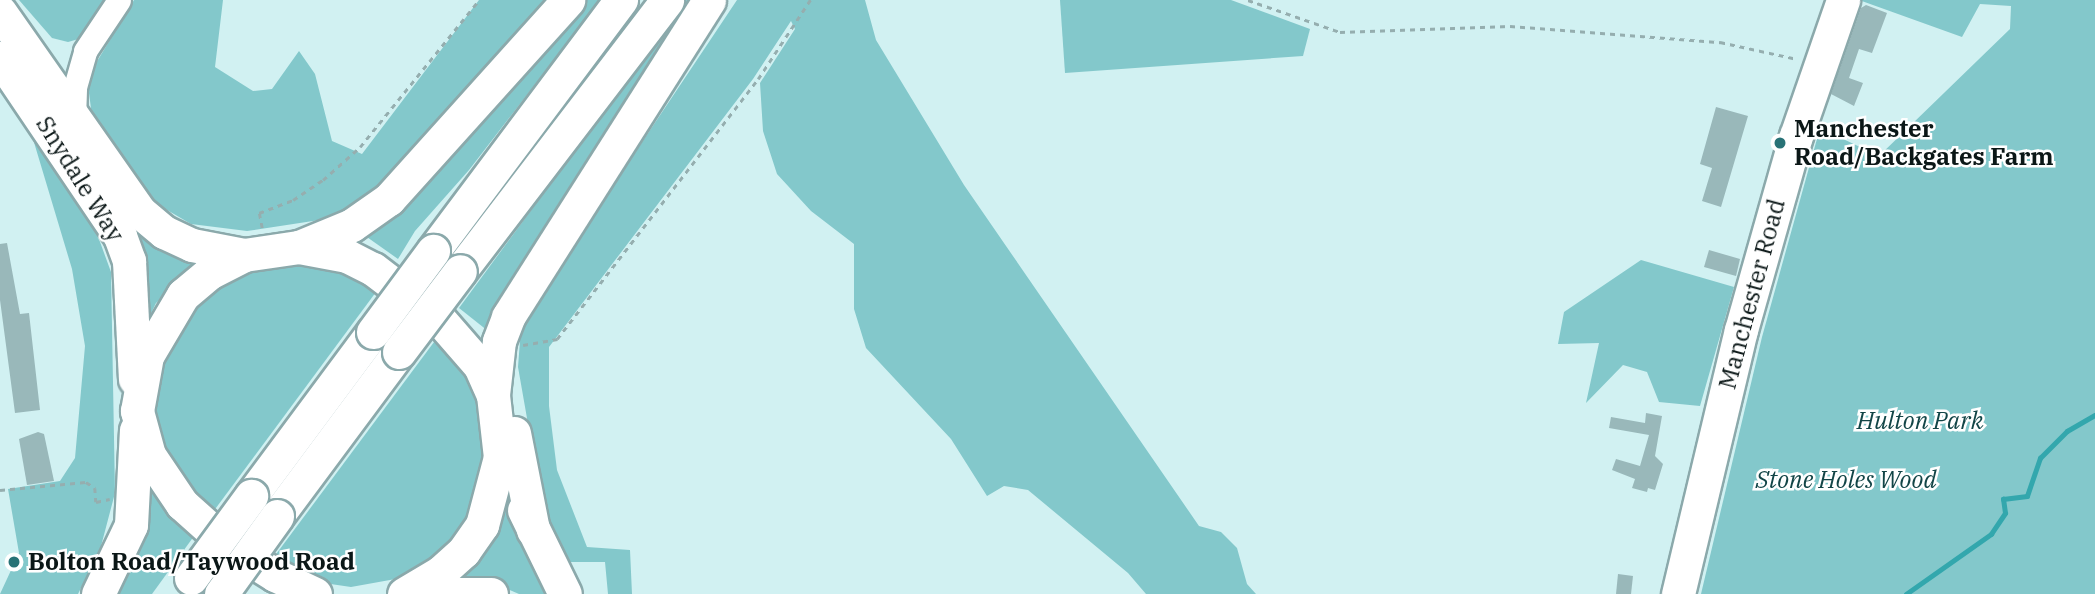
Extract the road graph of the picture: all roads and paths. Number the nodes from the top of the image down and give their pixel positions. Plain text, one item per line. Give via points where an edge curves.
1 (120, 0) edge
2 (479, 0) edge
3 (568, 0) edge
4 (621, 0) edge
5 (667, 0) edge
6 (709, 0) edge
7 (810, 0) edge
8 (1248, 0) edge
9 (1843, 0) edge
10 (0, 12) edge
11 (85, 51) junction
12 (0, 58) edge
13 (1820, 64) junction
14 (41, 92) junction
15 (74, 120) junction
16 (253, 243) junction
17 (299, 247) junction
18 (520, 301) junction
19 (517, 345) dead end
20 (493, 395) junction
21 (137, 403) junction
22 (500, 457) junction
23 (0, 490) edge
24 (126, 507) junction
25 (533, 530) junction
26 (185, 586) edge
27 (98, 594) edge
28 (221, 594) edge
29 (315, 594) edge
30 (404, 594) edge
31 (431, 594) edge
32 (491, 594) edge
33 (565, 594) edge
34 (1678, 594) edge

1 - 11 street
2 - 16 path via 360,147 293,200 259,213
3 - 17 highway via 389,199 356,223
4 - 26 highway, bridge
5 - 28 highway, bridge
6 - 18 highway
7 - 19 path via 758,79 557,340
8 - 13 path via 1340,32 1510,26 1625,33 1731,44
9 - 13 highway, Manchester Road
10 - 14 highway, Snydale Way
11 - 14 street
11 - 15 street via 75,87
12 - 14 highway, Snydale Way
13 - 34 highway, Manchester Road via 1737,342
14 - 15 highway, Snydale Way
14 - 21 highway, Snydale Way via 120,236 129,261
15 - 16 highway, Snydale Way via 151,223 191,245
16 - 17 highway
16 - 21 highway via 209,273 172,308 147,356
17 - 20 highway via 347,256 373,269 421,305 462,342
18 - 20 highway via 499,341
18 - 25 highway via 505,374
20 - 22 highway
21 - 24 highway
21 - 29 highway via 149,455 182,504 229,546 295,587
22 - 25 highway
22 - 30 highway via 493,495 464,551 441,572
23 - 24 path via 86,482 95,488 96,502
24 - 27 highway via 121,553
25 - 33 highway
31 - 32 highway

